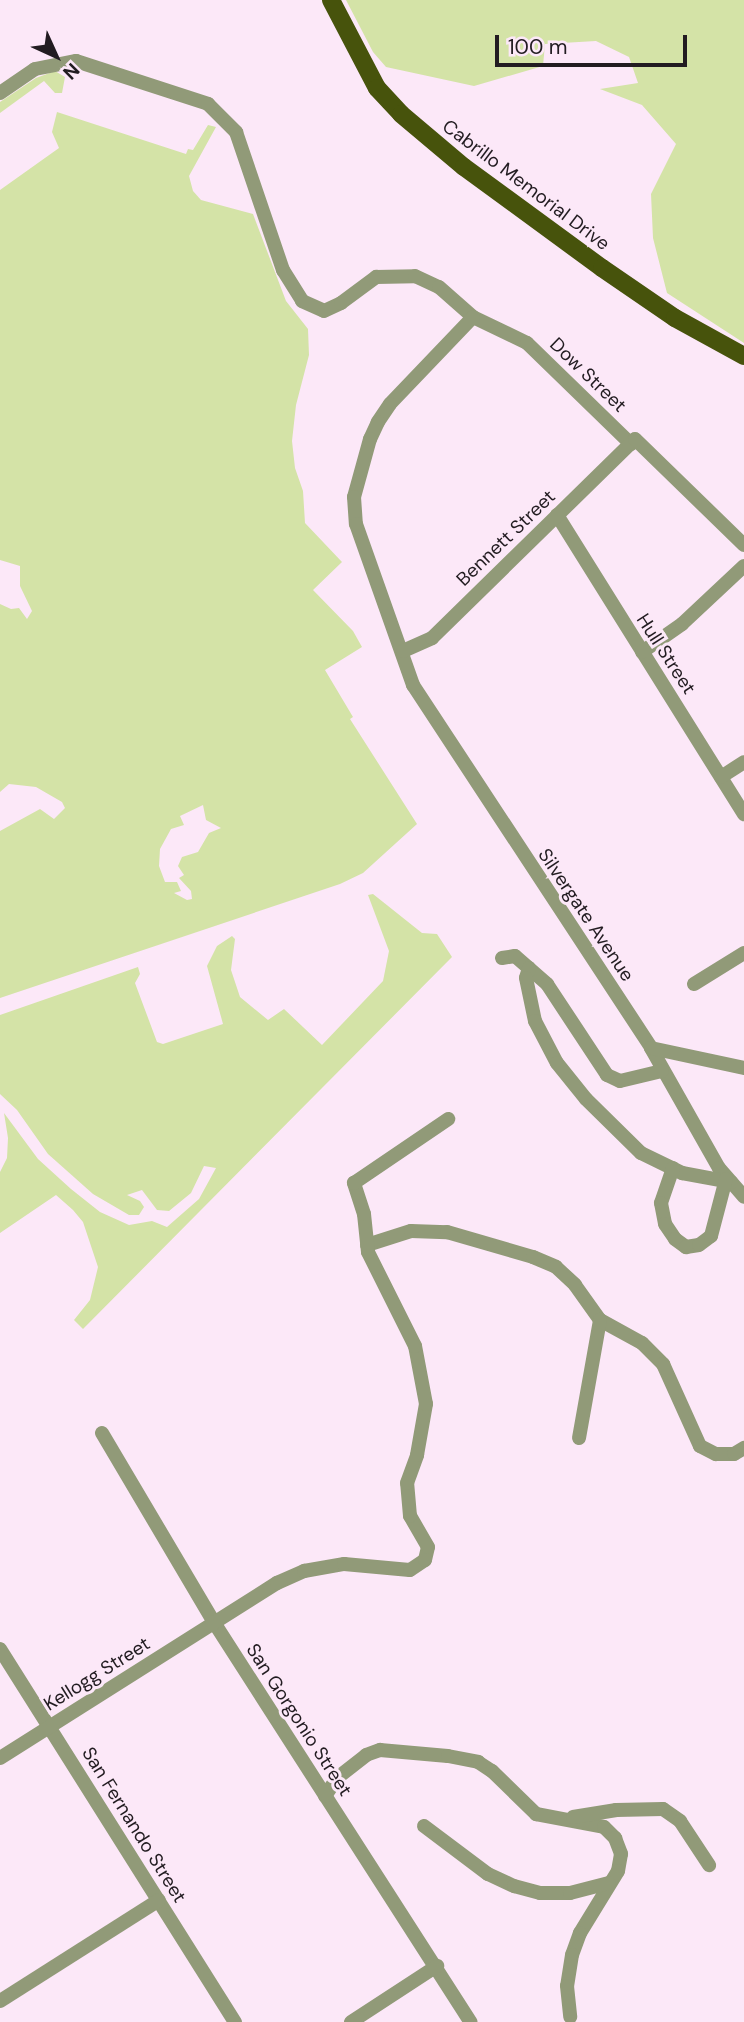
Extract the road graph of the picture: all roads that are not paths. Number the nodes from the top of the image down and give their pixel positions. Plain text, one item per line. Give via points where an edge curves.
1 (331, 0) edge
2 (0, 93) edge
3 (473, 317) junction
4 (744, 356) edge
5 (631, 444) junction
6 (557, 515) junction
7 (744, 545) edge
8 (744, 566) edge
9 (403, 651) junction
10 (642, 652) junction
11 (744, 762) edge
12 (720, 776) junction
13 (744, 814) edge
14 (744, 953) edge
15 (502, 958) dead end
16 (529, 968) junction
17 (694, 984) dead end
18 (650, 1048) junction
19 (744, 1068) edge
20 (662, 1071) junction
21 (448, 1119) dead end
22 (673, 1168) junction
23 (729, 1181) junction
24 (744, 1197) edge
25 (366, 1245) junction
26 (600, 1320) junction
27 (102, 1433) dead end
28 (579, 1438) dead end
29 (744, 1448) edge
30 (215, 1624) junction
31 (0, 1648) edge
32 (50, 1727) junction
33 (0, 1758) edge
34 (325, 1796) junction
35 (558, 1819) junction
36 (424, 1826) dead end
37 (709, 1865) dead end
38 (609, 1882) junction
39 (159, 1900) junction
40 (437, 1966) junction
41 (0, 2001) edge
42 (570, 2017) dead end
43 (235, 2022) edge
44 (351, 2022) edge
45 (471, 2022) edge

1 - 4 main road, Cabrillo Memorial Drive via 377,88 401,114 464,167 602,268 675,318
2 - 3 street, Dow Street via 35,69 76,61 208,104 236,132 283,270 302,301 324,311 376,277 415,276 439,287
3 - 5 street, Dow Street via 527,343
3 - 9 street, Silvergate Avenue via 390,404 370,439 354,497 356,524
5 - 6 street, Bennett Street
5 - 7 street, Dow Street via 635,439
6 - 9 street, Bennett Street via 432,638
6 - 10 street, Hull Street
8 - 10 street via 681,624
9 - 18 street, Silvergate Avenue via 413,685
10 - 12 street, Hull Street
11 - 12 street
12 - 13 street, Hull Street
14 - 17 street
15 - 16 street via 515,956
16 - 20 street via 547,984 607,1075 621,1081
16 - 22 street via 526,978 535,1021 557,1063 641,1153
18 - 19 street
18 - 20 street, Silvergate Avenue
20 - 23 street, Silvergate Avenue
21 - 25 street via 354,1183 364,1214
22 - 23 street
22 - 23 street via 660,1203 665,1224 686,1247 711,1236
23 - 24 street, Silvergate Avenue
25 - 26 street via 411,1231 447,1232 533,1257 556,1268 575,1285
25 - 30 street, Kellogg Street via 415,1346 426,1404 407,1483 410,1516 428,1547 425,1560 410,1570 344,1564 304,1571 277,1583
26 - 28 street
26 - 29 street via 642,1343 663,1364 700,1446 716,1454 734,1454
27 - 30 street, San Gorgonio Street
30 - 32 street, Kellogg Street
30 - 34 street, San Gorgonio Street
31 - 32 street, San Fernando Street
32 - 33 street, Kellogg Street
32 - 39 street, San Fernando Street
34 - 35 street via 337,1778 380,1750 448,1756 478,1762 536,1814
34 - 40 street, San Gorgonio Street
35 - 37 street via 663,1809 680,1821
35 - 38 street via 604,1827 615,1838 621,1854 618,1871
36 - 38 street via 488,1874 514,1886 540,1893 570,1893
38 - 42 street via 572,1955 567,1986
39 - 41 street
39 - 43 street, San Fernando Street
40 - 44 street
40 - 45 street, San Gorgonio Street

